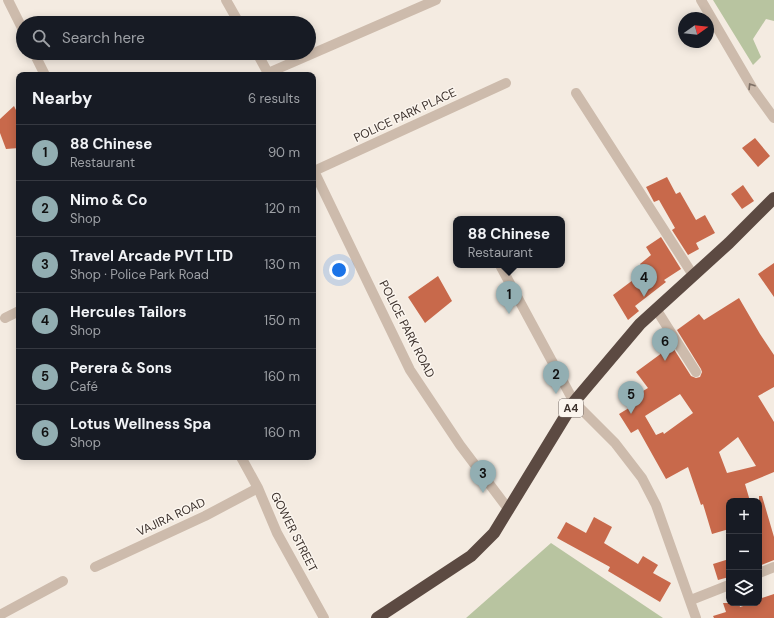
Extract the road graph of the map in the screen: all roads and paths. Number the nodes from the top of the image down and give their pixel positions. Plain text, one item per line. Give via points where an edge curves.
1 (8, 0) edge
2 (226, 0) edge
3 (436, 0) edge
4 (701, 0) edge
5 (16, 16) edge
6 (235, 16) edge
7 (316, 53) edge
8 (38, 60) edge
9 (261, 60) edge
10 (301, 60) edge
11 (44, 72) edge
12 (268, 72) edge
13 (274, 72) edge
14 (506, 83) dead end
15 (576, 93) dead end
16 (774, 118) edge
17 (316, 169) edge
18 (316, 174) edge
19 (774, 198) edge
20 (502, 268) edge
21 (693, 274) junction
22 (656, 309) junction
23 (16, 312) edge
24 (5, 318) dead end
25 (696, 372) dead end
26 (574, 402) junction
27 (243, 460) edge
28 (258, 488) junction
29 (509, 510) junction
30 (95, 567) dead end
31 (774, 567) edge
32 (762, 572) edge
33 (63, 581) dead end
34 (726, 586) edge
35 (691, 600) junction
36 (0, 615) edge
37 (324, 618) edge
38 (376, 618) edge
39 (696, 618) edge

1 - 5 street
2 - 6 street
3 - 7 street
16 -> 4 street via 753,89
8 - 11 street
9 - 12 street
10 - 13 street
14 - 17 street, POLICE PARK PLACE
15 - 21 street
18 - 29 street, POLICE PARK ROAD via 410,370 460,445
19 - 21 highway, A4 via 729,243
20 - 26 street
21 - 22 highway, A4
22 - 25 street
22 - 26 highway, A4 via 640,324
23 - 24 street
26 - 29 highway, A4
26 - 35 street via 615,443 642,478 656,505
27 - 28 street, GOWER STREET
28 - 30 street, VAJIRA ROAD via 205,516
28 - 37 street, GOWER STREET via 277,533
29 - 38 highway, A4 via 494,533 471,556
31 - 32 street
33 - 36 street
34 - 35 street
35 - 39 street

